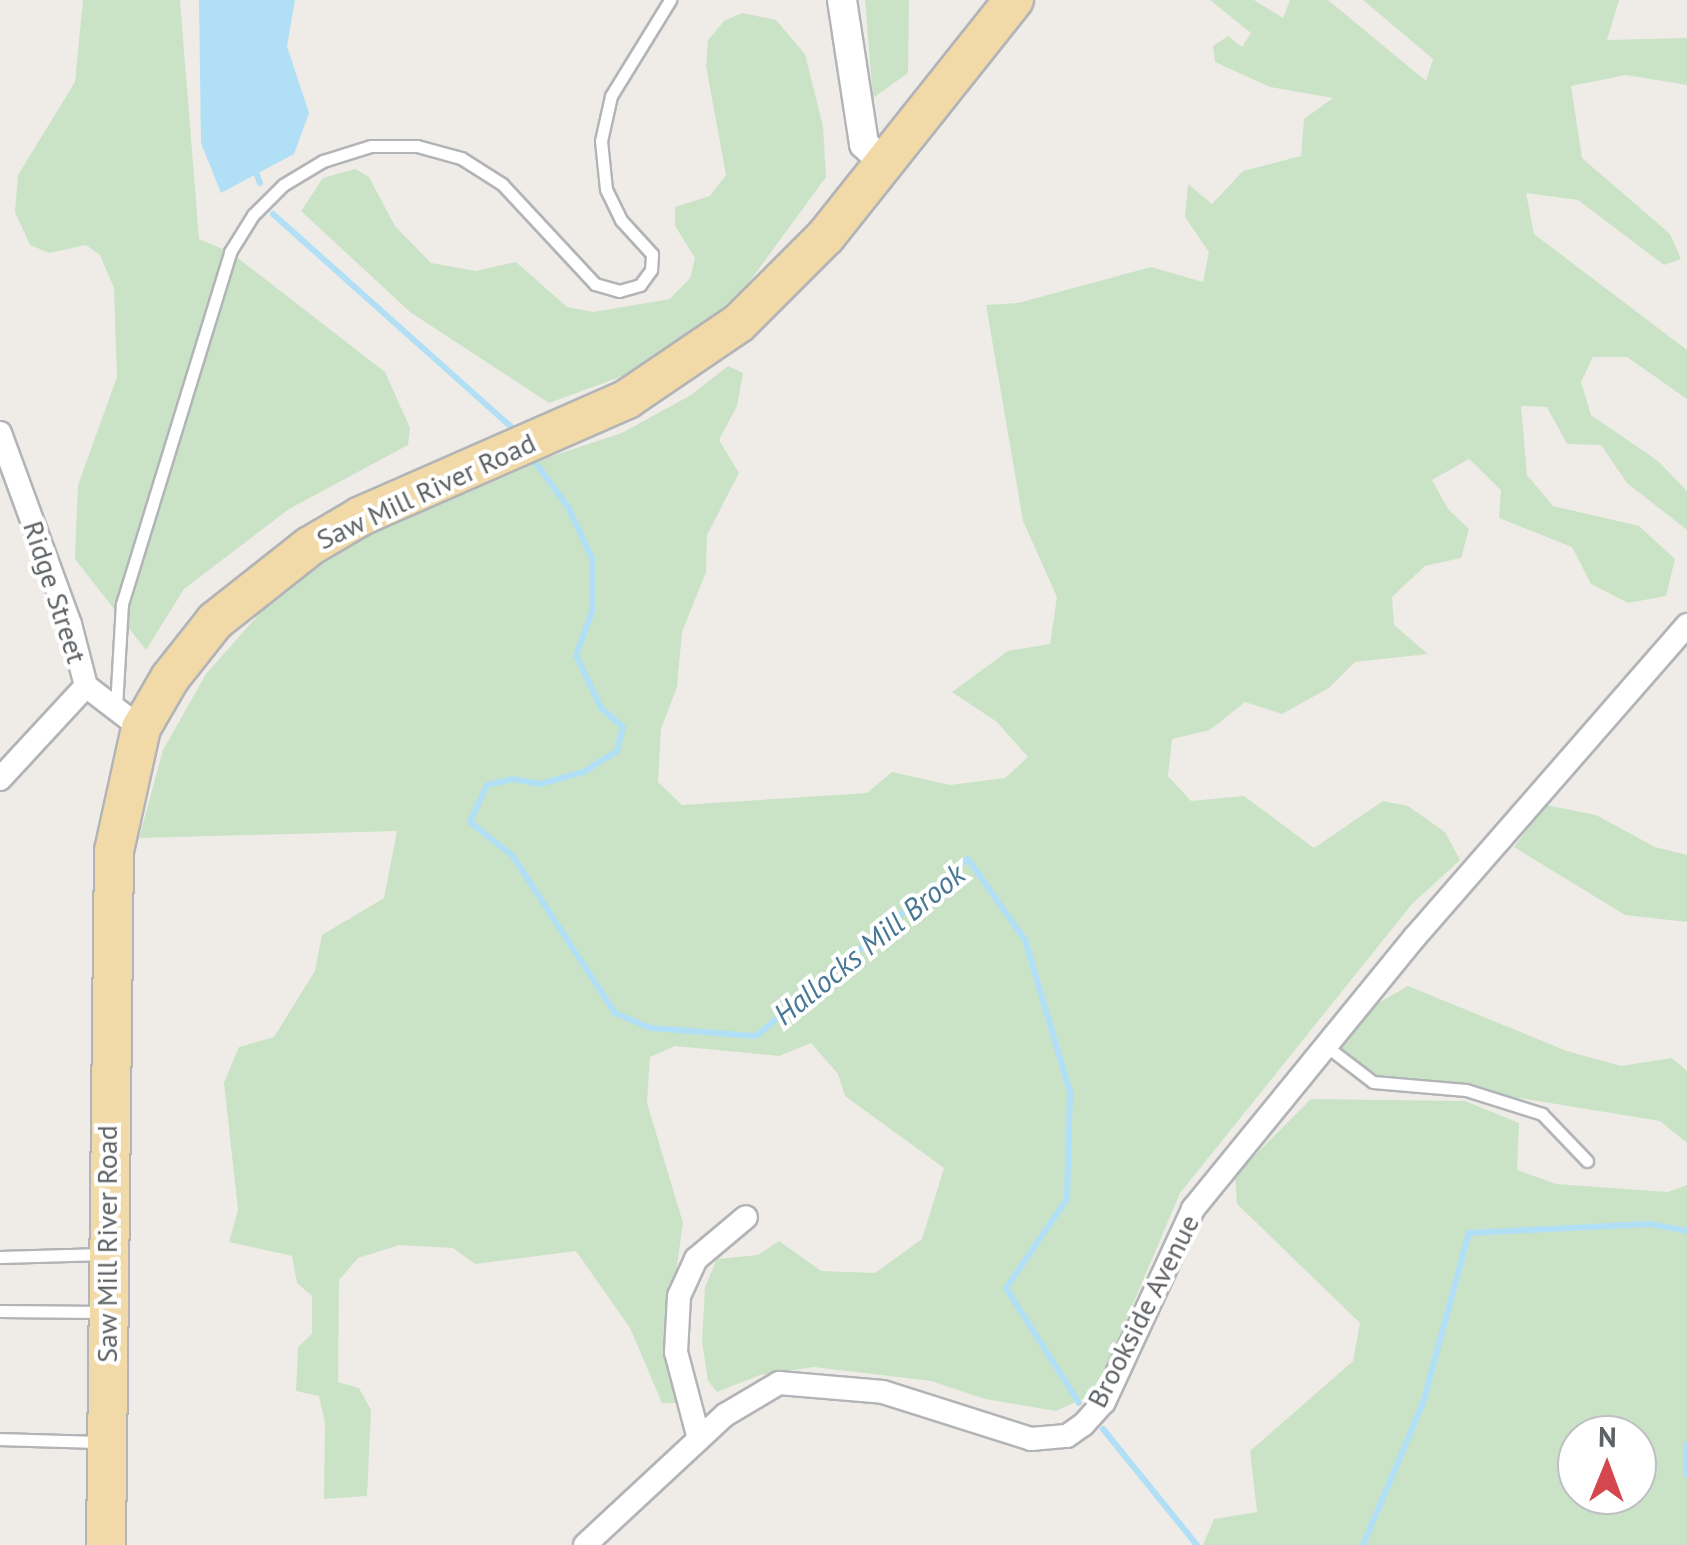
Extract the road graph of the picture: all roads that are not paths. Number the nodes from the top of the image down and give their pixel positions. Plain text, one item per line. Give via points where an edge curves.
1 (670, 0) edge
2 (842, 0) edge
3 (1014, 0) edge
4 (884, 164) junction
5 (0, 433) edge
6 (1687, 625) edge
7 (86, 686) junction
8 (128, 718) junction
9 (0, 779) edge
10 (1326, 1046) junction
11 (1587, 1161) dead end
12 (746, 1216) dead end
13 (108, 1254) junction
14 (0, 1257) edge
15 (0, 1311) edge
16 (107, 1312) junction
17 (0, 1439) edge
18 (700, 1440) junction
19 (106, 1442) junction
20 (106, 1545) edge
21 (585, 1545) edge

1 - 8 lane via 610,96 601,141 606,189 621,220 652,254 652,270 640,285 619,291 595,284 502,184 460,158 417,146 371,146 323,161 257,211 230,252 122,604
2 - 4 street via 864,144
3 - 4 highway, Saw Mill River Road
4 - 8 highway, Saw Mill River Road via 793,270 672,374 362,516 260,578
5 - 7 street, Ridge Street
6 - 10 street, Brookside Avenue
7 - 8 street, Ridge Street
7 - 9 street
8 - 13 highway, Saw Mill River Road via 114,851
10 - 11 lane via 1373,1082 1466,1090 1542,1114
10 - 18 street, Brookside Avenue via 1192,1209 1104,1402 1067,1436 1030,1439 883,1392 810,1381 752,1394
12 - 18 street via 696,1259 679,1296 676,1352
13 - 14 lane
13 - 16 highway, Saw Mill River Road
15 - 16 lane
16 - 19 highway, Saw Mill River Road
17 - 19 lane
18 - 21 street, Brookside Avenue
19 - 20 highway, Saw Mill River Road

